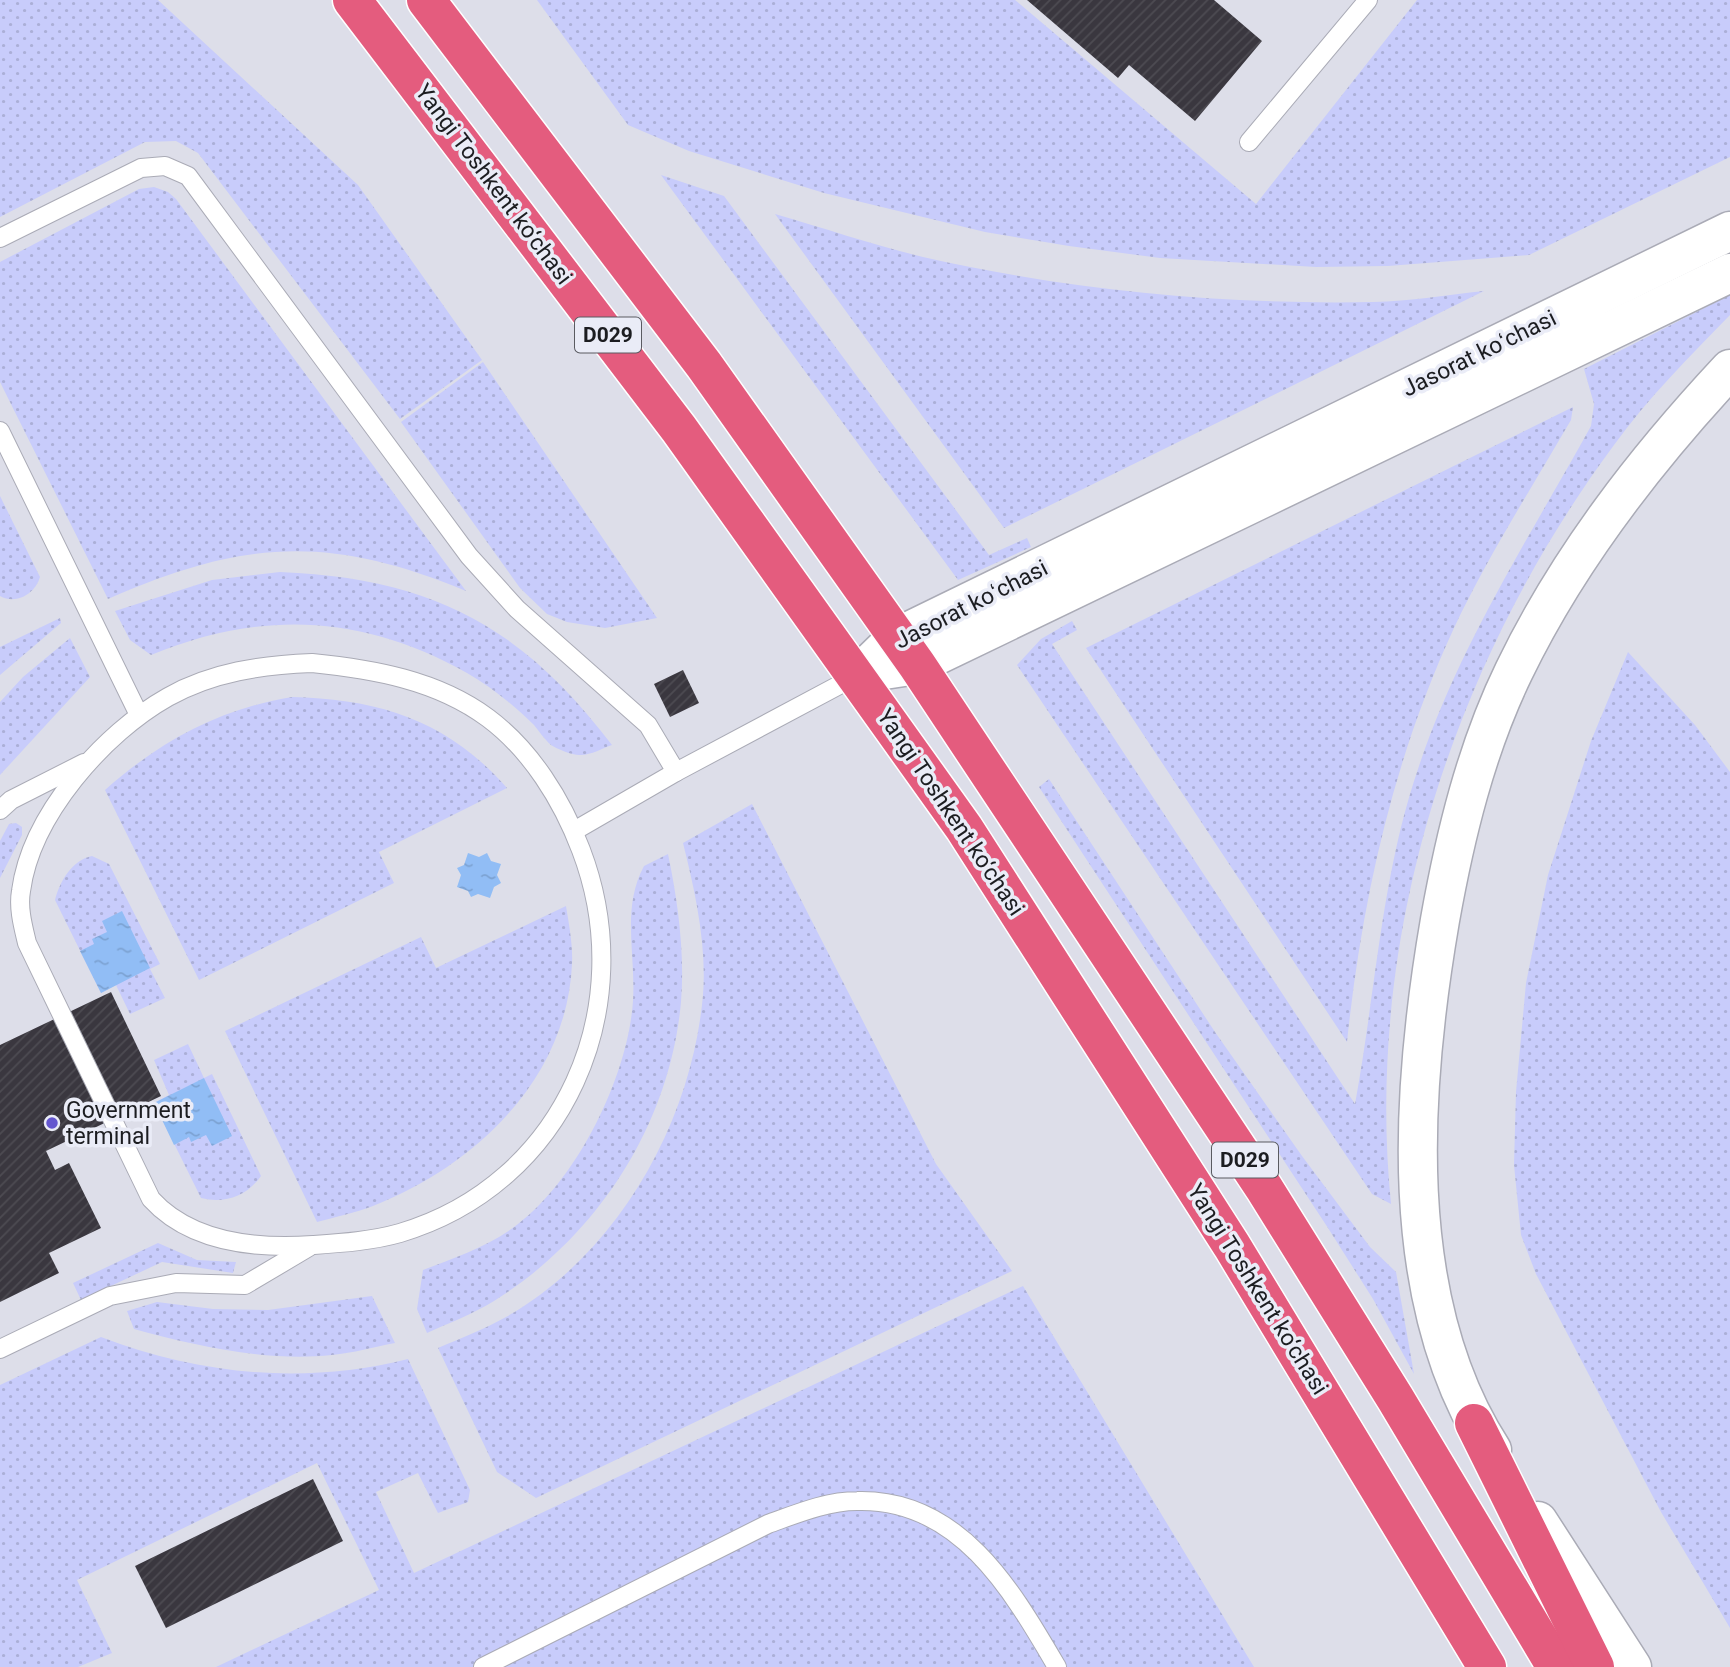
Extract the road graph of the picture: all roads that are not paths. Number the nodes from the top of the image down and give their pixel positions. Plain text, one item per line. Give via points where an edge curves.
1 (352, 0) edge
2 (426, 0) edge
3 (1368, 0) edge
4 (1249, 142) dead end
5 (1730, 231) edge
6 (0, 238) edge
7 (1730, 274) edge
8 (1730, 369) edge
9 (0, 431) edge
10 (907, 651) junction
11 (858, 675) junction
12 (139, 715) junction
13 (93, 758) junction
14 (677, 772) junction
15 (0, 810) edge
16 (574, 831) junction
17 (312, 1245) junction
18 (0, 1349) edge
19 (1474, 1423) junction
20 (1521, 1609) junction
21 (483, 1667) edge
22 (1057, 1667) edge
23 (1488, 1667) edge
24 (1556, 1667) edge
25 (1571, 1667) edge
26 (1595, 1667) edge
27 (1632, 1667) edge

1 - 11 highway, Yangi Toshkent ko‘chasi / D029 via 679,429
2 - 10 highway, D029 via 704,365
3 - 4 lane
5 - 10 main road, Jasorat koʻchasi
6 - 14 lane via 141,167 165,166 188,176 469,556 517,609 648,725
7 - 10 main road, Jasorat koʻchasi
8 - 19 main road via 1644,468 1553,599 1513,673 1464,809 1425,1018 1418,1125 1424,1243 1437,1319
9 - 12 lane
10 - 11 main road, Jasorat koʻchasi
10 - 20 highway, D029 via 1264,1188
11 - 14 lane
11 - 23 highway, Yangi Toshkent ko‘chasi / D029 via 964,828 1232,1246
12 - 13 lane
12 - 16 lane via 217,676 267,665 312,663 404,679 451,695 496,725 520,747 550,787
13 - 15 lane
13 - 17 lane via 61,797 27,865 20,904 27,943 150,1199 197,1233 260,1245
14 - 16 lane
16 - 17 lane via 592,878 601,927 602,981 595,1030 584,1064 558,1116 525,1156 487,1190 445,1215 400,1233 353,1243
17 - 18 lane via 246,1285 176,1283 134,1289 87,1305
19 - 26 highway
19 - 27 main road
20 - 24 highway, D029
20 - 25 highway
21 - 22 lane via 768,1524 855,1500 880,1502 924,1516 978,1551 1004,1582

